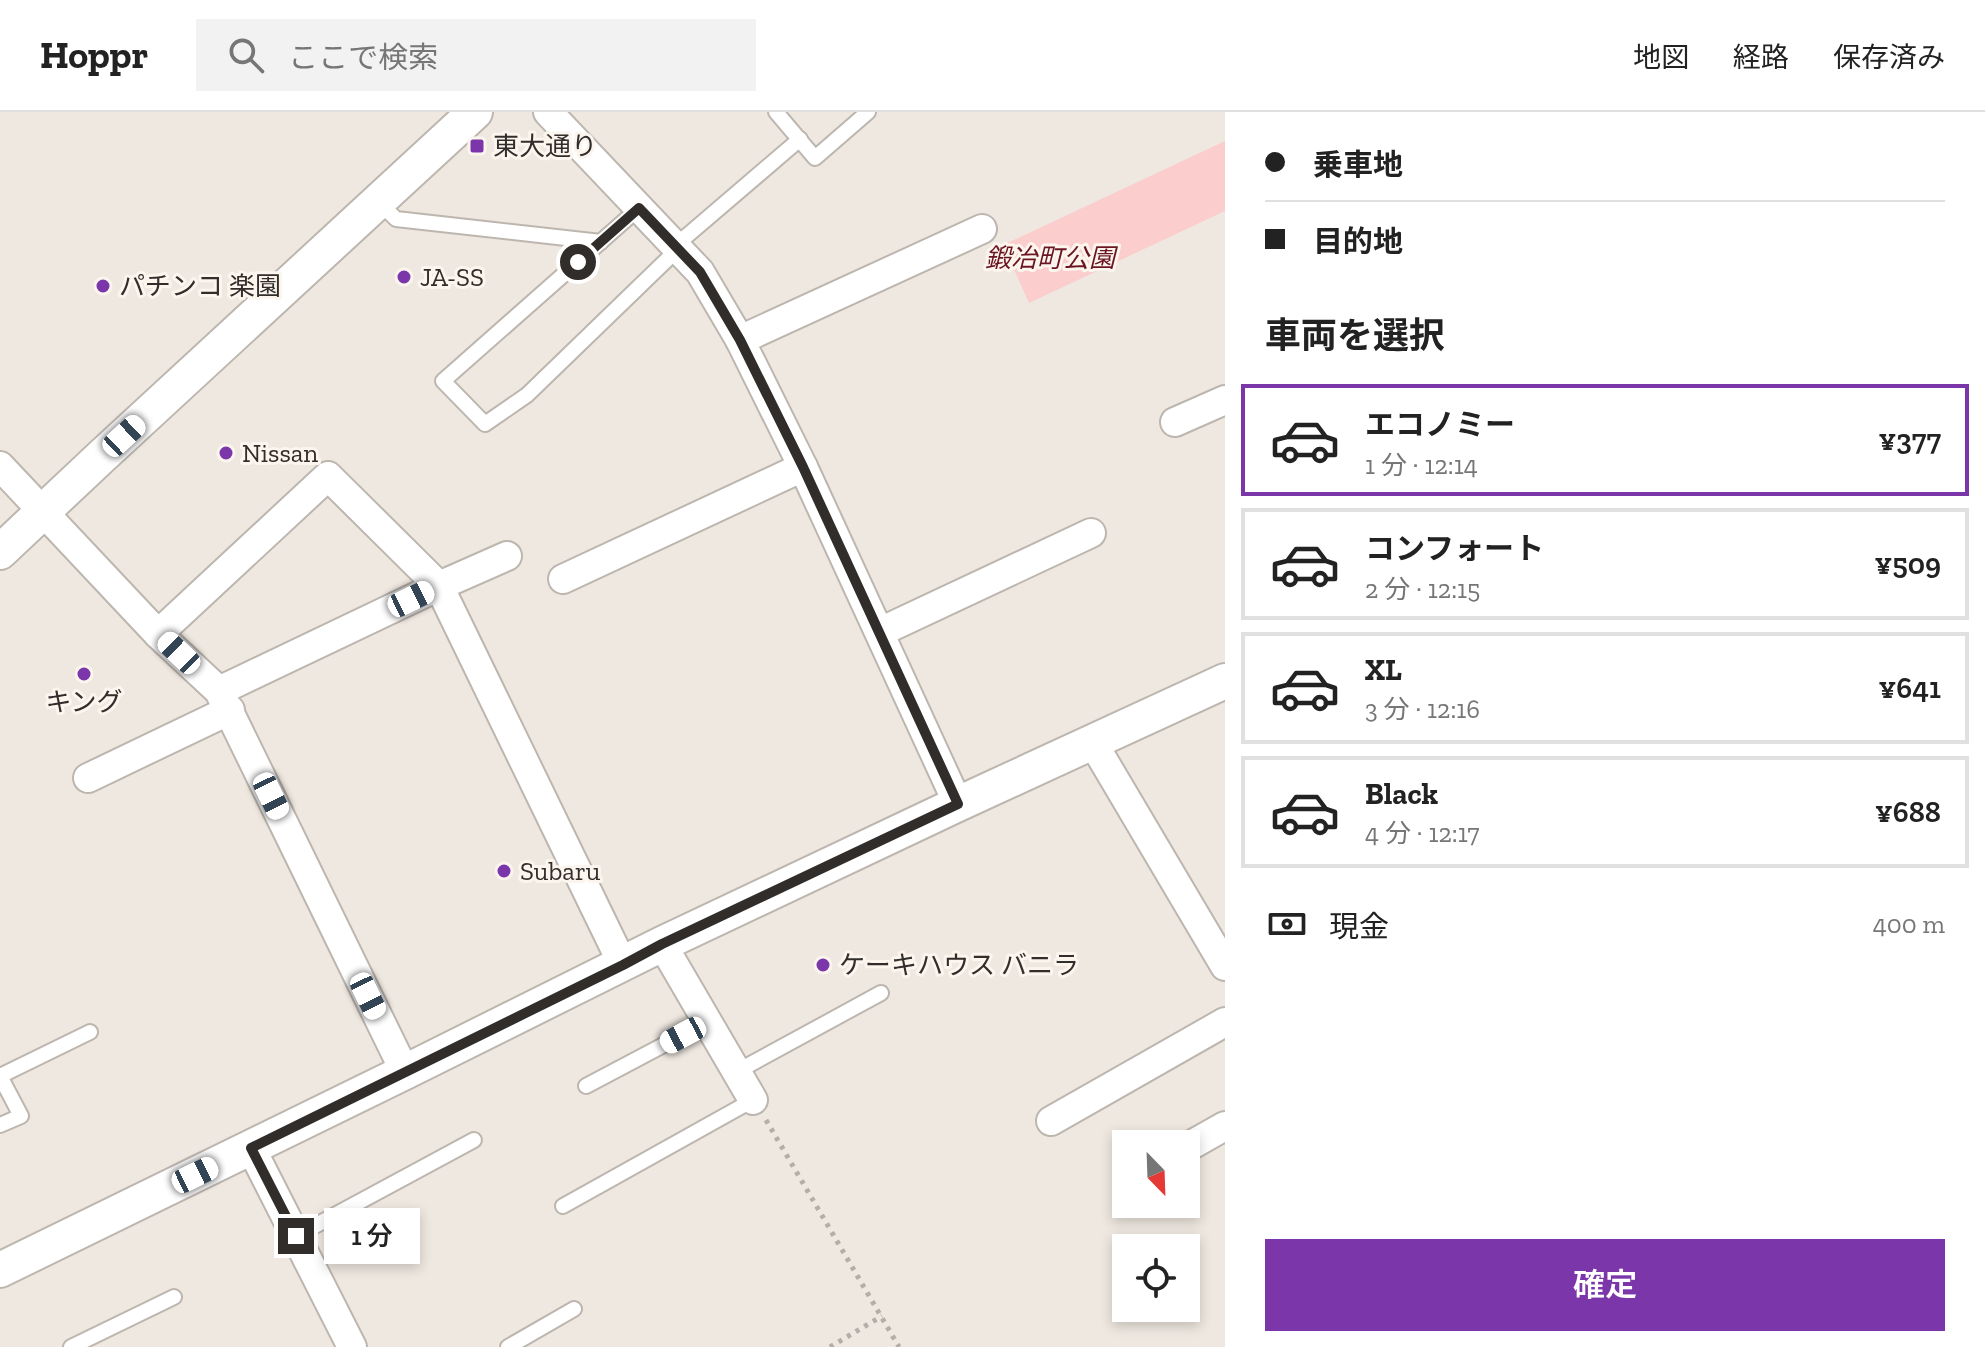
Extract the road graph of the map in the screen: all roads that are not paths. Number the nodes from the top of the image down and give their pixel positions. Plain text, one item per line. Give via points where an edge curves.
1 (475, 112) edge
2 (548, 112) edge
3 (776, 112) edge
4 (868, 112) edge
5 (800, 139) junction
6 (378, 201) junction
7 (639, 208) junction
8 (982, 229) dead end
9 (601, 242) junction
10 (677, 248) junction
11 (740, 340) junction
12 (1225, 400) edge
13 (1175, 422) dead end
14 (0, 466) edge
15 (803, 467) junction
16 (43, 512) junction
17 (1091, 533) dead end
18 (0, 552) edge
19 (507, 556) dead end
20 (563, 579) dead end
21 (439, 586) junction
22 (880, 632) junction
23 (158, 634) junction
24 (1225, 681) edge
25 (224, 701) junction
26 (1093, 743) junction
27 (88, 778) dead end
28 (958, 804) junction
29 (662, 944) junction
30 (623, 965) junction
31 (1225, 966) edge
32 (881, 993) dead end
33 (707, 1022) junction
34 (1225, 1022) edge
35 (90, 1032) dead end
36 (405, 1072) junction
37 (736, 1072) junction
38 (0, 1076) edge
39 (586, 1086) dead end
40 (753, 1100) joint
41 (1051, 1121) dead end
42 (0, 1125) edge
43 (1225, 1126) edge
44 (474, 1140) dead end
45 (1200, 1140) edge
46 (251, 1148) junction
47 (563, 1206) dead end
48 (296, 1236) junction
49 (0, 1270) edge
50 (174, 1297) dead end
51 (574, 1309) dead end
52 (71, 1347) edge
53 (352, 1347) edge
54 (508, 1347) edge

1 - 6 street
2 - 7 street
3 - 5 lane
4 - 5 lane via 815,158
5 - 10 lane
6 - 9 lane via 396,219
6 - 16 street
7 - 9 lane
7 - 10 street
8 - 11 street
9 - 10 lane via 443,381 485,424 527,395
10 - 11 street via 700,272
11 - 15 street
12 - 13 street
14 - 16 street
15 - 20 street
15 - 22 street
16 - 18 street
16 - 23 street
17 - 22 street
19 - 21 street
21 - 23 street via 328,476
21 - 25 street
21 - 30 street
22 - 28 street
23 - 25 street
24 - 26 street
25 - 27 street
25 - 36 street
26 - 28 street
26 - 31 street
28 - 29 street
29 - 30 street
29 - 33 street
30 - 36 street
32 - 37 lane
33 - 37 street
33 - 39 lane
34 - 41 street
35 - 38 lane
36 - 46 street
37 - 40 street
38 - 42 lane via 21,1116
40 - 47 lane
43 - 45 street
44 - 48 lane
46 - 48 street
46 - 49 street
48 - 53 street
50 - 52 lane
51 - 54 lane

